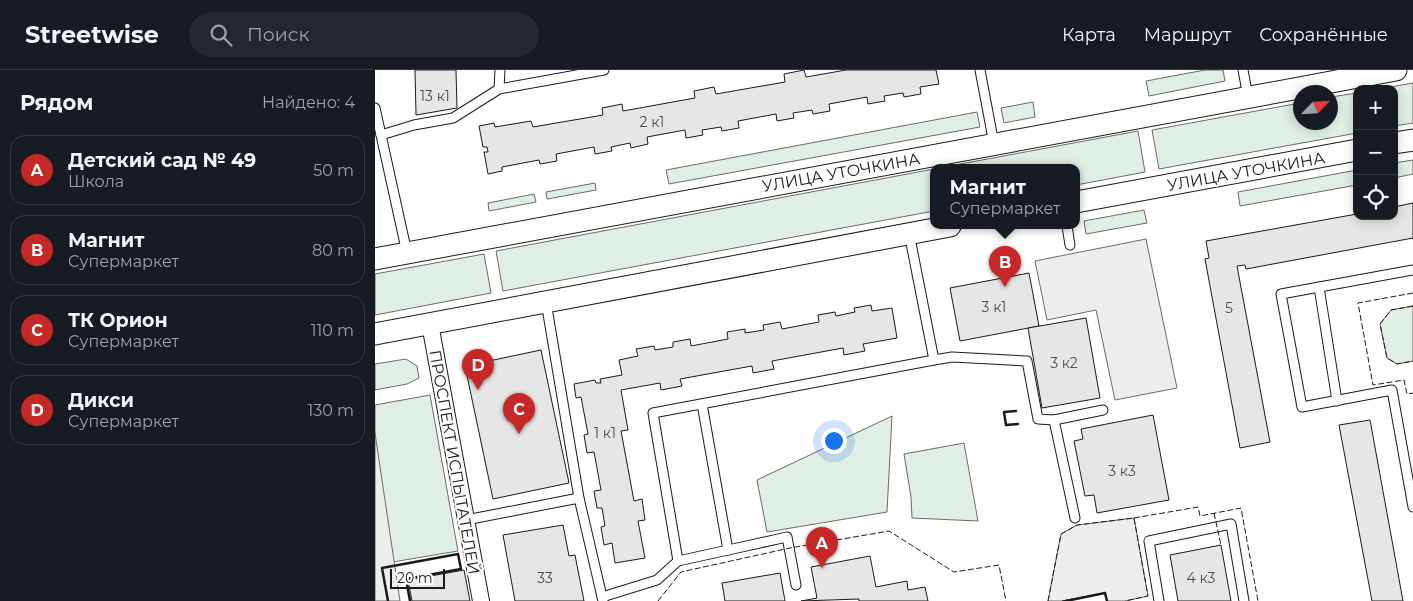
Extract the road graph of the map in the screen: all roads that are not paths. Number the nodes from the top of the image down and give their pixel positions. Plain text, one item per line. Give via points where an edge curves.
1 (500, 70) edge
2 (604, 70) edge
3 (980, 70) edge
4 (1243, 70) edge
5 (1395, 70) edge
6 (499, 89) junction
7 (1248, 97) junction
8 (375, 108) edge
9 (381, 135) junction
10 (1413, 140) edge
11 (1398, 142) edge
12 (994, 144) junction
13 (1353, 151) edge
14 (1080, 201) edge
15 (935, 229) edge
16 (1068, 229) edge
17 (909, 234) junction
18 (1071, 245) dead end
19 (407, 253) junction
20 (375, 259) edge
21 (1413, 270) edge
22 (1319, 287) junction
23 (546, 301) junction
24 (430, 324) junction
25 (375, 334) edge
26 (934, 360) junction
27 (1337, 401) junction
28 (701, 404) junction
29 (1103, 410) dead end
30 (1053, 420) junction
31 (579, 498) junction
32 (1413, 508) edge
33 (1075, 518) dead end
34 (466, 520) junction
35 (728, 550) junction
36 (678, 561) junction
37 (796, 586) dead end
38 (602, 599) edge
39 (481, 601) edge
40 (1159, 601) edge
41 (1244, 601) edge

1 - 6 lane
2 - 6 lane
3 - 12 lane
4 - 7 lane
5 - 7 street, УЛИЦА УТОЧКИНА
6 - 9 lane via 453,118
7 - 12 street, УЛИЦА УТОЧКИНА
8 - 9 lane
9 - 19 lane
10 - 11 street
12 - 19 street, УЛИЦА УТОЧКИНА
13 - 14 street, УЛИЦА УТОЧКИНА
15 - 17 street
16 - 18 lane
17 - 23 street
17 - 26 lane
19 - 20 street, УЛИЦА УТОЧКИНА
21 - 22 lane
22 - 27 lane
22 - 27 lane via 1281,294 1302,407
23 - 24 street
23 - 31 lane
24 - 25 street
24 - 34 street, ПРОСПЕКТ ИСПЫТАТЕЛЕЙ
26 - 28 lane
26 - 30 lane via 952,357 1027,361 1038,419
27 - 32 lane via 1392,390
28 - 35 lane
28 - 36 lane via 653,413
29 - 30 lane
30 - 33 lane
31 - 34 lane
31 - 38 lane
34 - 39 street, ПРОСПЕКТ ИСПЫТАТЕЛЕЙ
35 - 36 lane
35 - 37 lane via 787,537
36 - 38 lane via 657,580
40 - 41 lane via 1149,541 1231,524

